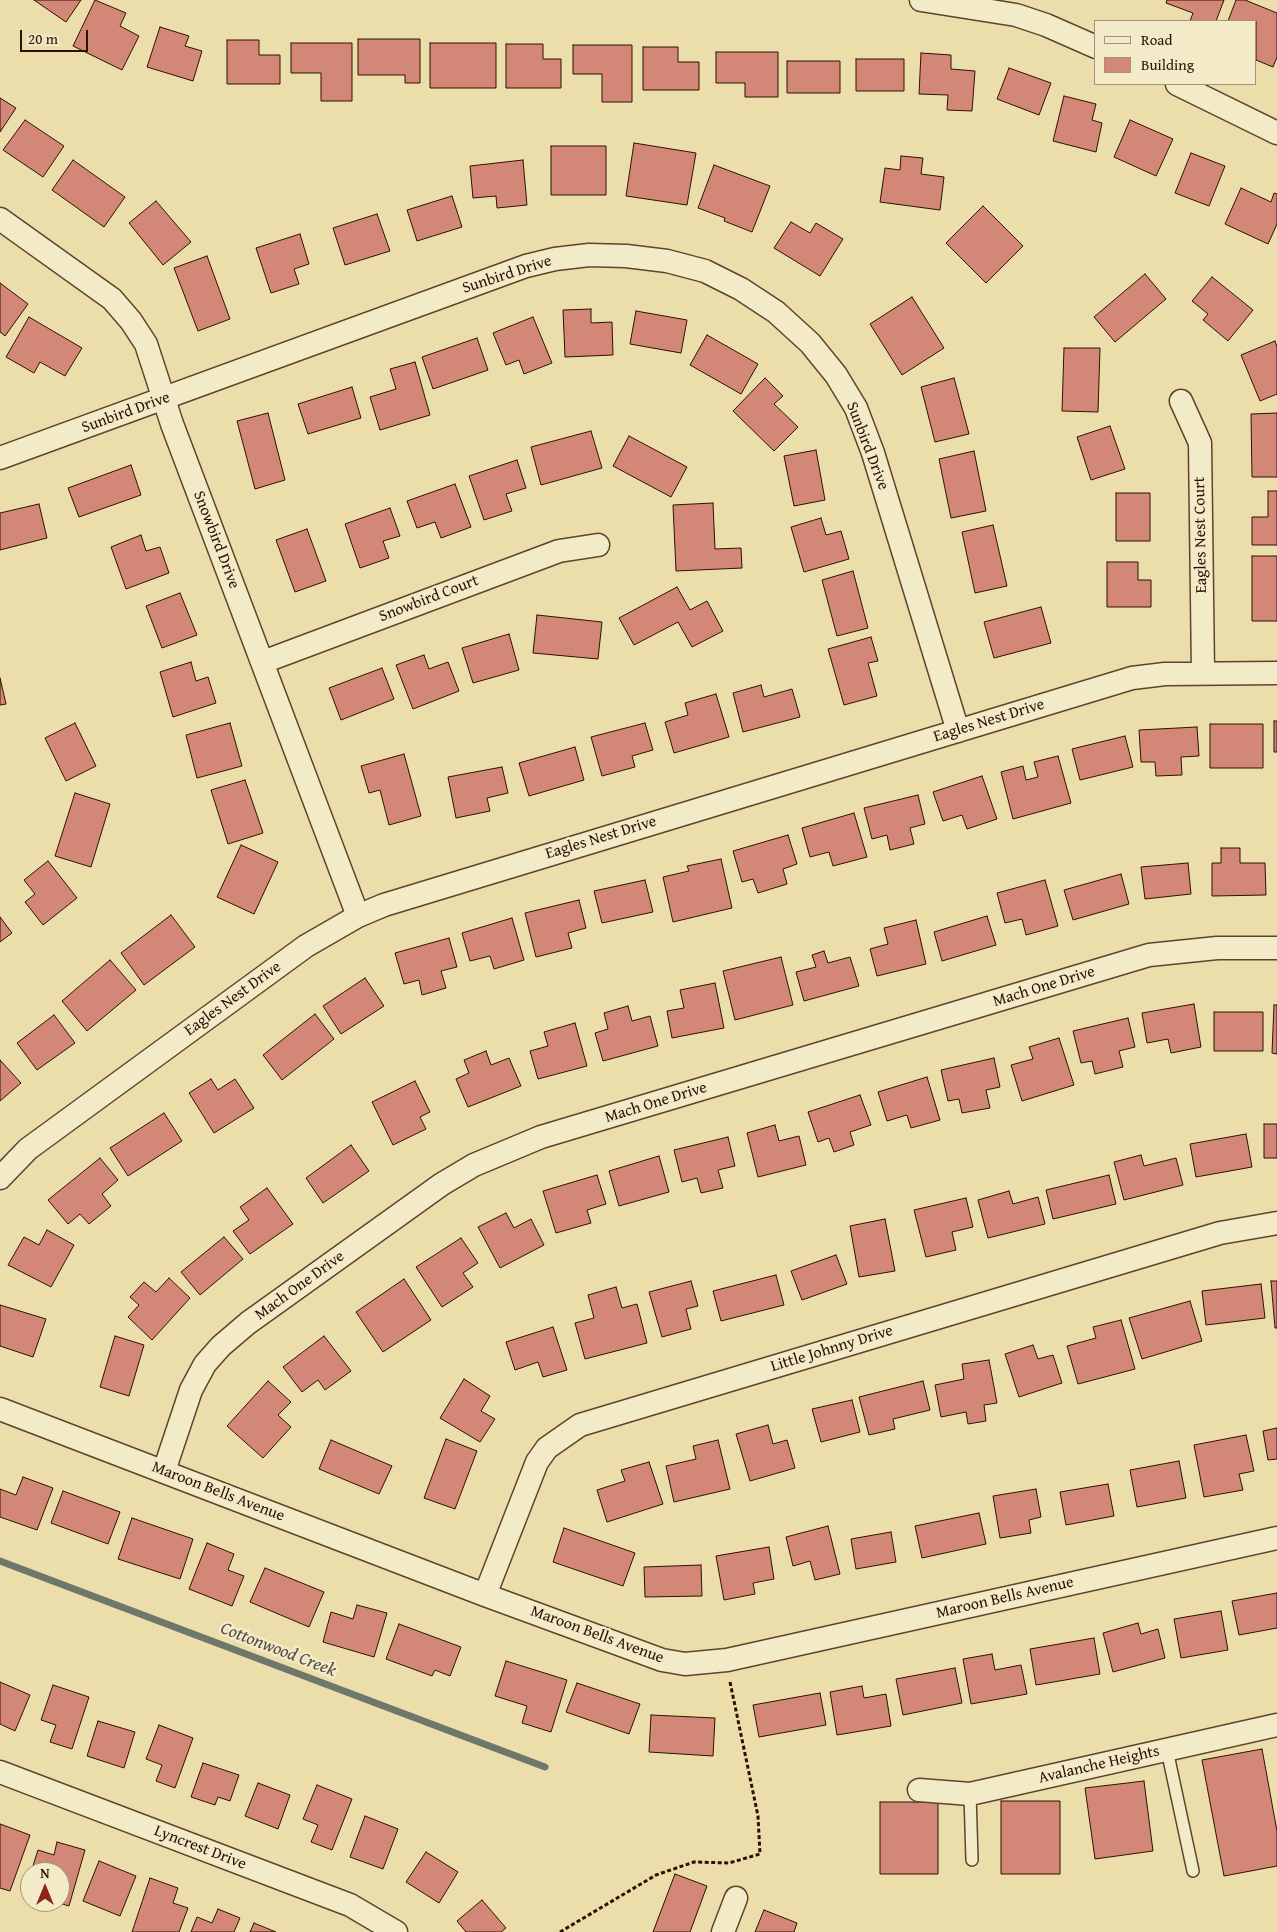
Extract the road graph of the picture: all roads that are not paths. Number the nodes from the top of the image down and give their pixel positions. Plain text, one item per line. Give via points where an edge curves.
1 (921, 0) edge
2 (980, 4) edge
3 (1094, 46) edge
4 (1178, 85) edge
5 (1277, 133) edge
6 (0, 219) edge
7 (164, 399) junction
8 (1180, 401) dead end
9 (0, 458) edge
10 (598, 545) dead end
11 (262, 662) junction
12 (1203, 673) junction
13 (1277, 673) edge
14 (958, 731) junction
15 (358, 916) junction
16 (1277, 948) edge
17 (0, 1178) edge
18 (1277, 1223) edge
19 (0, 1409) edge
20 (164, 1471) junction
21 (1277, 1538) edge
22 (485, 1595) junction
23 (1277, 1725) edge
24 (1167, 1750) junction
25 (0, 1772) edge
26 (920, 1790) dead end
27 (970, 1794) junction
28 (972, 1860) dead end
29 (1193, 1871) dead end
30 (736, 1898) dead end
31 (396, 1932) edge
32 (723, 1932) edge

1 - 2 street
2 - 3 street via 1046,25
4 - 5 street
6 - 7 street, Snowbird Drive via 112,299 146,344
7 - 9 street, Sunbird Drive
7 - 11 street, Snowbird Drive
7 - 14 street, Sunbird Drive via 526,266 589,255 626,256 667,261 704,271 741,289 804,336 836,375 856,408 873,453
8 - 12 street, Eagles Nest Court via 1200,443
10 - 11 street, Snowbird Court via 559,551
11 - 15 street, Snowbird Drive
12 - 13 street, Eagles Nest Drive
12 - 14 street, Eagles Nest Drive via 1132,678
14 - 15 street, Eagles Nest Drive via 411,895
15 - 17 street, Eagles Nest Drive via 306,946 28,1149
16 - 20 street, Mach One Drive via 1217,948 1149,955 541,1137 474,1166 442,1184 248,1323 221,1346 205,1364 191,1390
18 - 22 street, Little Johnny Drive via 1220,1233 580,1425 547,1448 537,1462
19 - 20 street, Maroon Bells Avenue
20 - 22 street, Maroon Bells Avenue
21 - 22 street, Maroon Bells Avenue via 725,1660 685,1664 662,1660
23 - 24 street, Avalanche Heights
24 - 27 street, Avalanche Heights
24 - 29 lane
25 - 31 street, Lyncrest Drive via 350,1905
26 - 27 street, Avalanche Heights
27 - 28 lane
30 - 32 street

